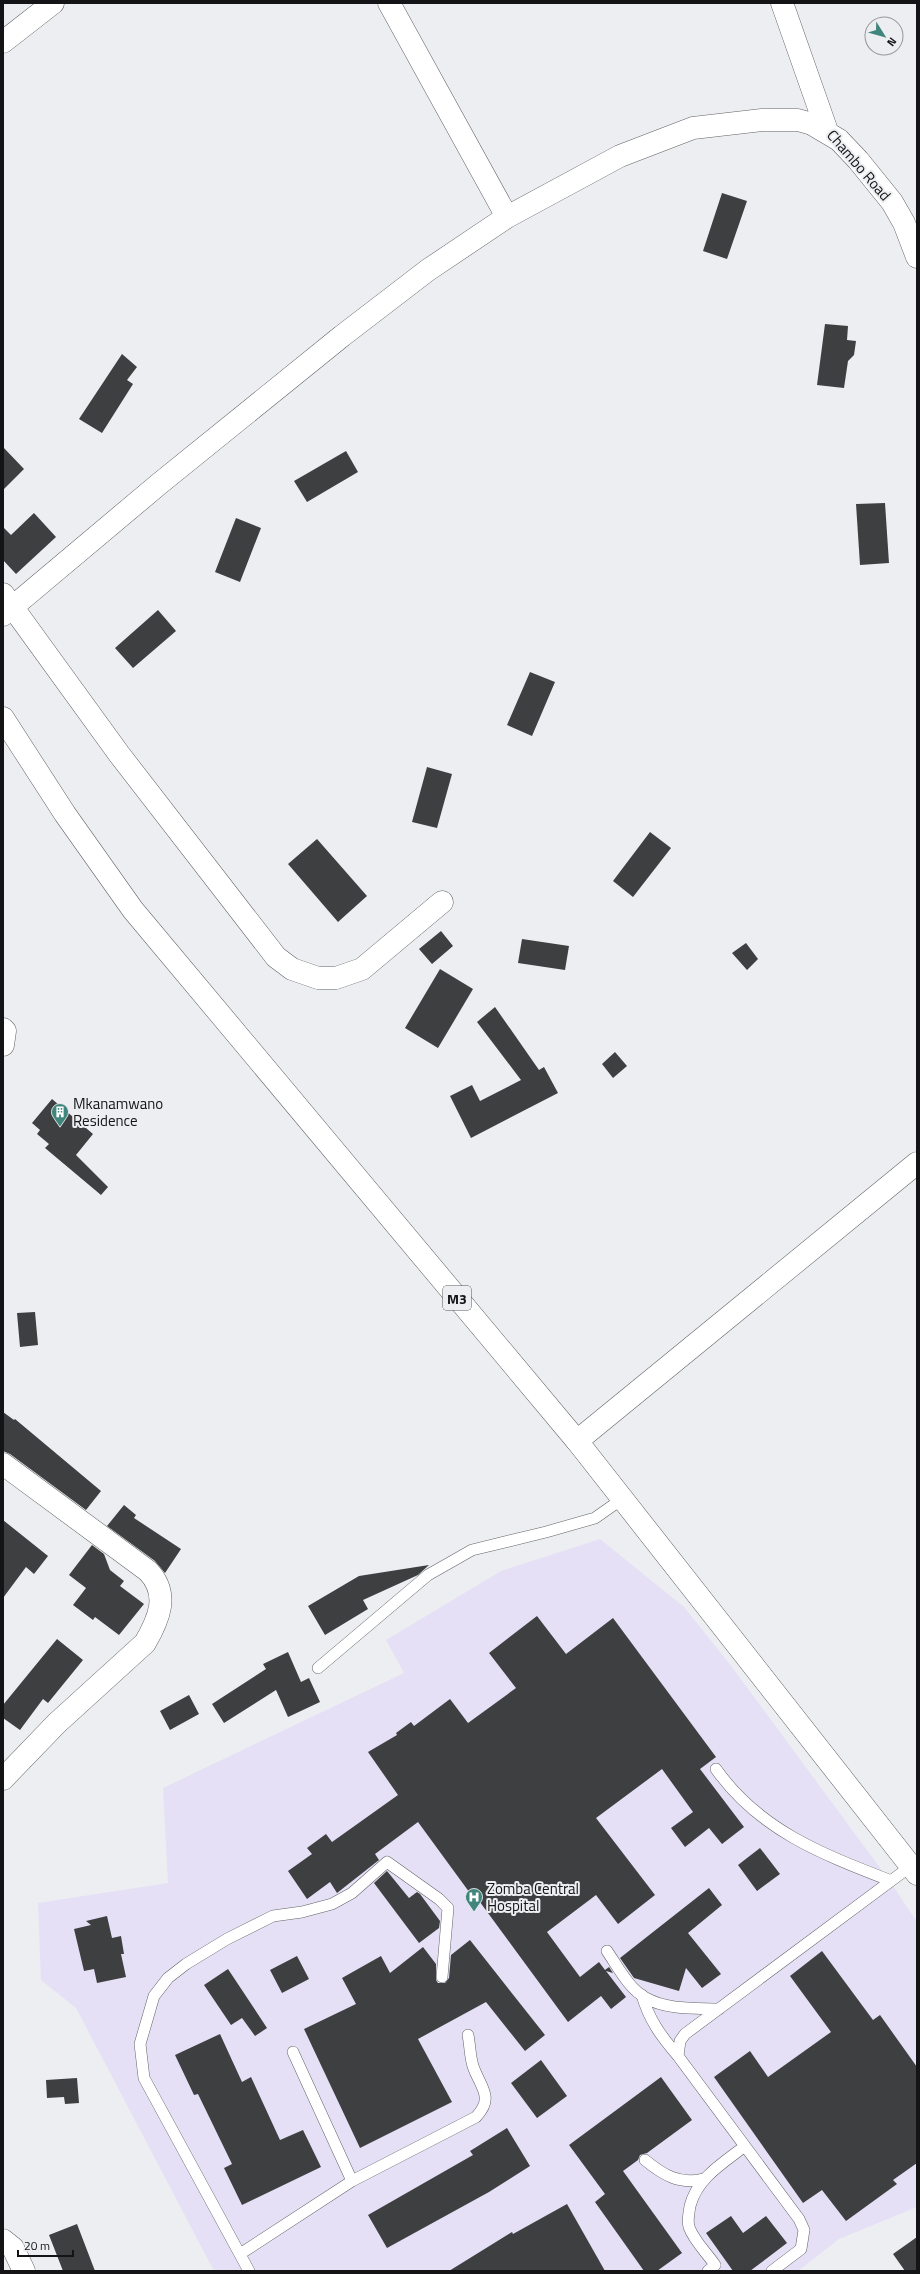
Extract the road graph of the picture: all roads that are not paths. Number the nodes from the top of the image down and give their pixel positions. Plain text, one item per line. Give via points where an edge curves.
1 (53, 3) edge
2 (389, 3) edge
3 (782, 3) edge
4 (3, 42) edge
5 (827, 131) junction
6 (507, 217) junction
7 (917, 257) edge
8 (6, 605) edge
9 (3, 718) edge
10 (442, 902) dead end
11 (3, 1029) edge
12 (3, 1045) edge
13 (917, 1163) edge
14 (577, 1441) junction
15 (3, 1464) edge
16 (622, 1499) junction
17 (318, 1668) dead end
18 (716, 1769) dead end
19 (3, 1778) edge
20 (914, 1870) edge
21 (889, 1880) junction
22 (607, 1951) dead end
23 (442, 1977) dead end
24 (642, 1995) junction
25 (719, 2009) junction
26 (468, 2035) dead end
27 (293, 2052) dead end
28 (678, 2056) junction
29 (745, 2146) junction
30 (645, 2160) dead end
31 (703, 2179) junction
32 (352, 2181) junction
33 (3, 2240) edge
34 (240, 2254) junction
35 (24, 2271) edge
36 (249, 2271) edge
37 (708, 2271) edge
38 (772, 2271) edge

1 - 4 main road
2 - 6 main road
3 - 5 main road, Chambo Road
5 - 6 main road via 798,120 762,120 693,128 620,156
5 - 7 main road, Chambo Road via 858,160 892,202 904,223
6 - 8 main road via 428,270 342,336
8 - 10 main road via 276,956 292,969 318,978 336,978 362,968
9 - 14 main road, M3 via 65,814 133,910
11 - 12 main road
13 - 14 main road
14 - 16 main road, M3
15 - 19 main road via 148,1571 157,1580 161,1601 155,1626 145,1643 57,1723
16 - 17 lane via 595,1518 472,1550 428,1575
16 - 20 main road, M3
18 - 21 lane via 740,1800 777,1828 844,1863
20 - 21 lane
21 - 25 lane
22 - 24 lane via 631,1985
23 - 34 lane via 448,1908 387,1862 352,1893 332,1904 273,1916 227,1939 168,1978 154,1996 140,2044 144,2078
24 - 25 lane via 663,2004
24 - 28 lane via 647,2014 655,2028
25 - 28 lane via 685,2034 680,2041
26 - 32 lane via 473,2066 486,2097 485,2108 476,2117
27 - 32 lane
28 - 29 lane
29 - 31 lane
29 - 38 lane via 799,2219 804,2230 800,2249
30 - 31 lane via 677,2179 690,2182
31 - 37 lane via 695,2190 688,2216 692,2232 715,2265
32 - 34 lane
33 - 35 main road via 13,2248
34 - 36 lane

